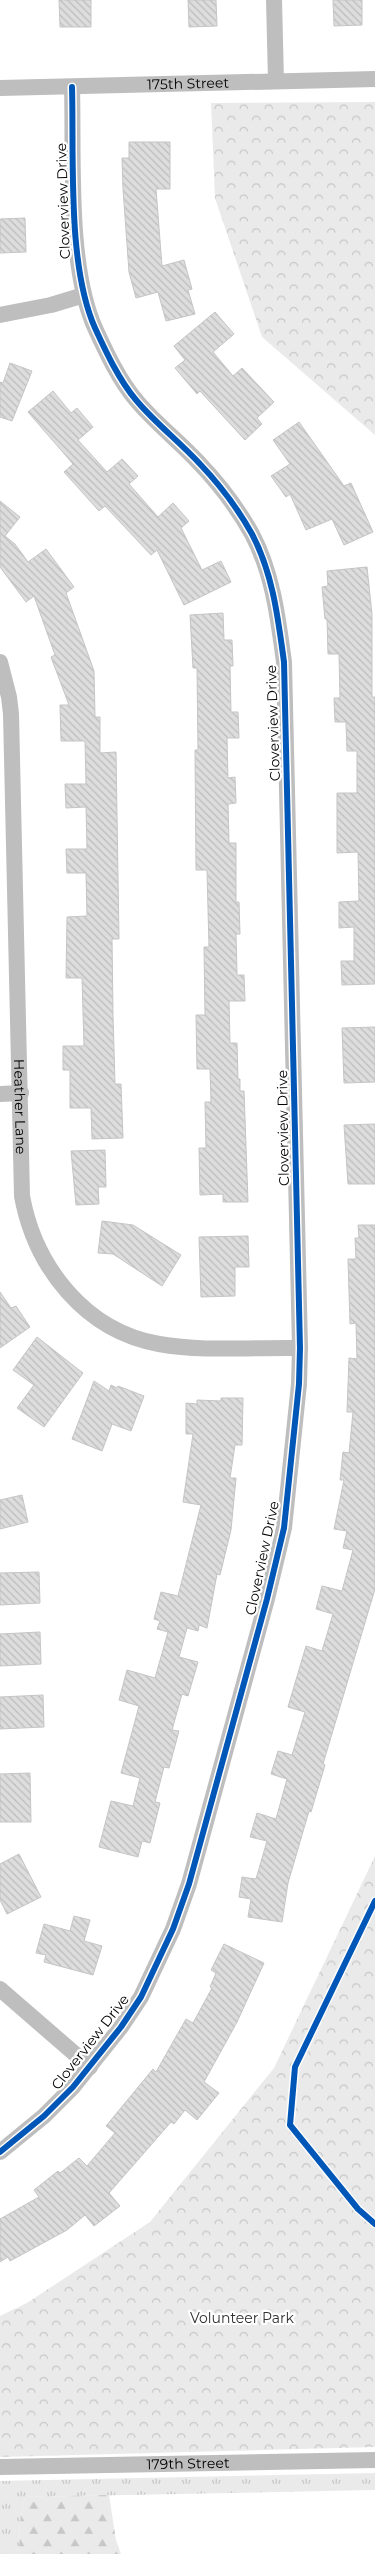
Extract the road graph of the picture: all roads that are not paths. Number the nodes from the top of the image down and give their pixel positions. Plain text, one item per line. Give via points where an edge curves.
1 (274, 0) edge
2 (375, 79) edge
3 (276, 82) junction
4 (72, 87) junction
5 (0, 88) edge
6 (84, 295) junction
7 (0, 315) edge
8 (0, 662) edge
9 (6, 819) edge
10 (20, 1093) junction
11 (0, 1094) edge
12 (300, 1348) junction
13 (0, 1989) edge
14 (90, 2067) junction
15 (0, 2152) edge
16 (375, 2460) edge
17 (0, 2467) edge

1 - 3 street
2 - 3 street, 175th Street
3 - 4 street, 175th Street
4 - 5 street, 175th Street
4 - 6 street, Cloverview Drive via 78,267
6 - 7 street
6 - 12 street, Cloverview Drive via 94,326 129,391 143,409 200,463 252,534 275,598 284,662
8 - 9 street, Heather Lane via 11,714
9 - 10 street, Heather Lane
10 - 11 street
10 - 12 street, Heather Lane via 22,1188 26,1215 45,1262 73,1298 112,1327 157,1344
12 - 14 street, Cloverview Drive via 284,1528 268,1599 189,1884 164,1952 141,1997
13 - 14 street
14 - 15 street, Cloverview Drive via 44,2116
16 - 17 street, 179th Street

